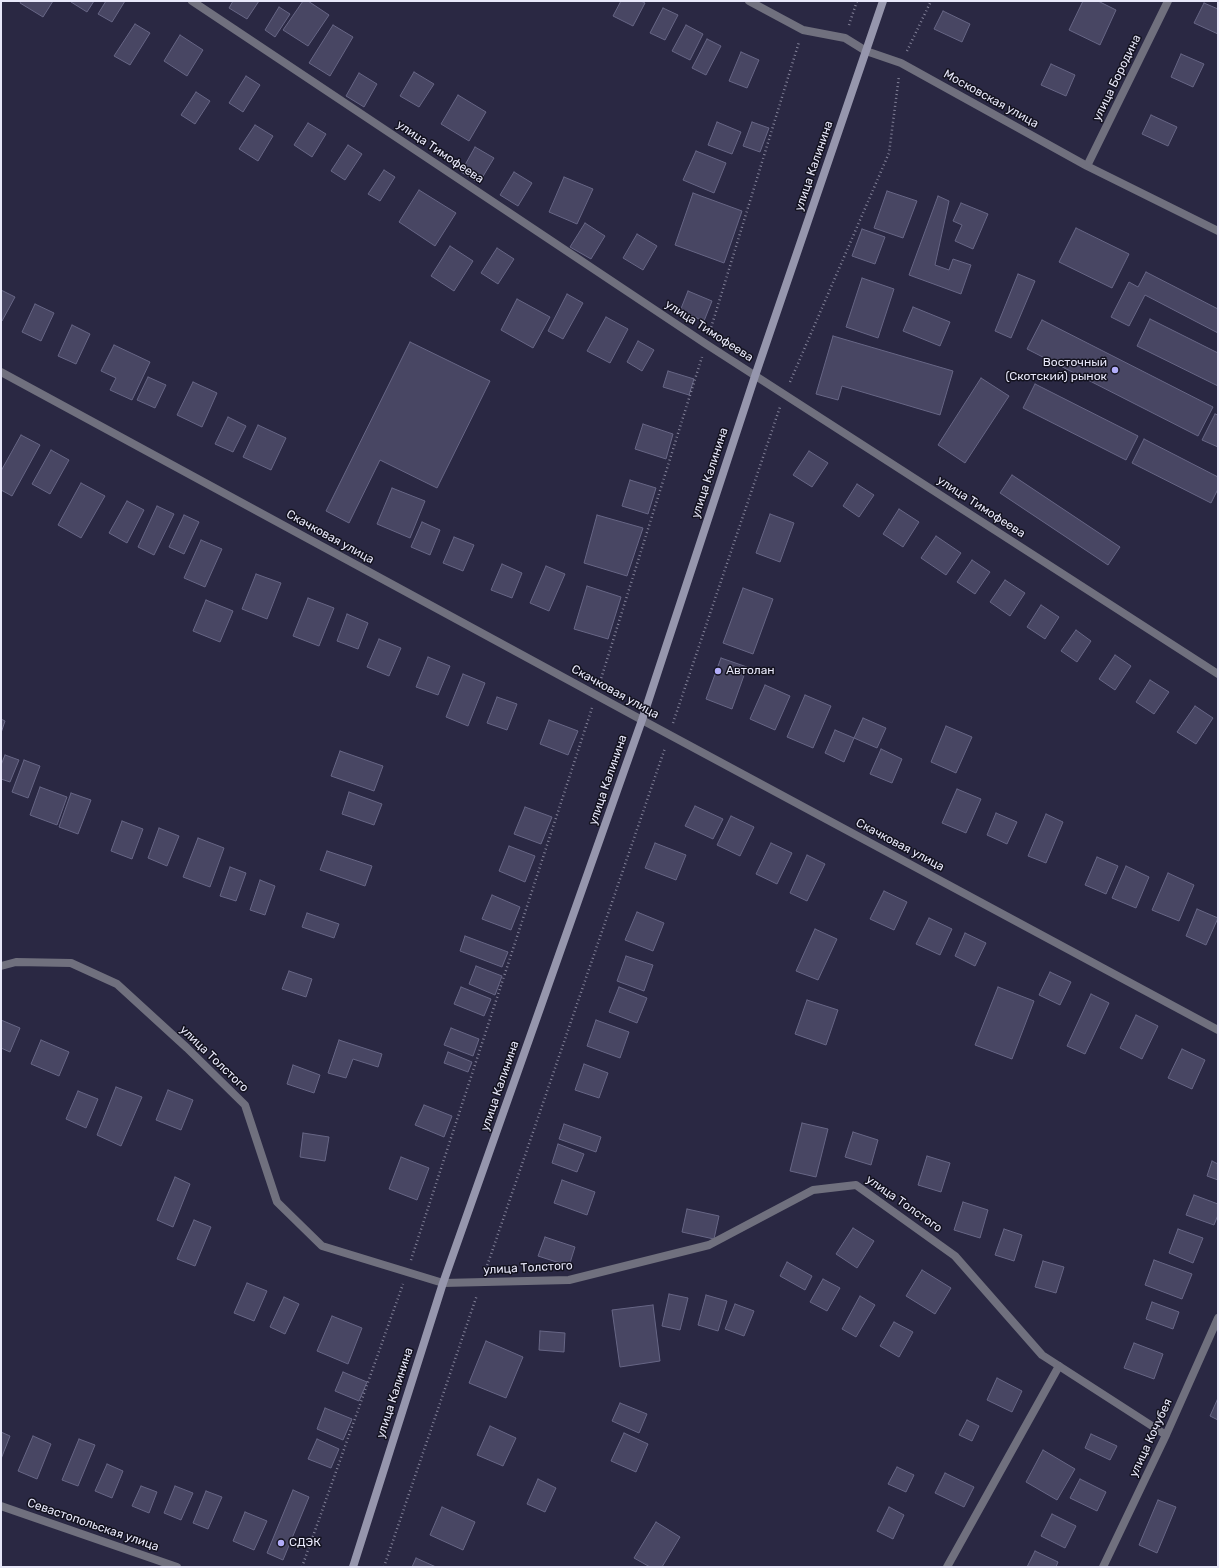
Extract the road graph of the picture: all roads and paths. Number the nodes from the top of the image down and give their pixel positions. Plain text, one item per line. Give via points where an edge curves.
1 (192, 1) edge
2 (749, 1) edge
3 (857, 1) edge
4 (883, 1) edge
5 (931, 1) edge
6 (1168, 1) edge
7 (803, 30) junction
8 (845, 38) junction
9 (866, 51) junction
10 (901, 64) junction
11 (1087, 166) junction
12 (1218, 231) edge
13 (706, 344) junction
14 (1, 372) edge
15 (755, 376) junction
16 (784, 395) junction
17 (1218, 674) edge
18 (596, 695) junction
19 (642, 720) junction
20 (669, 735) junction
21 (1, 966) edge
22 (1218, 1030) edge
23 (407, 1272) junction
24 (482, 1282) junction
25 (443, 1283) junction
26 (1218, 1318) edge
27 (1059, 1366) junction
28 (1166, 1435) junction
29 (1, 1506) edge
30 (176, 1567) edge
31 (302, 1567) edge
32 (353, 1567) edge
33 (384, 1567) edge
34 (947, 1567) edge
35 (1103, 1567) edge

1 - 13 street, улица Тимофеева
2 - 7 street, Московская улица
3 - 8 path
4 - 9 main road, улица Калинина
5 - 10 path
6 - 11 street, улица Бородина
7 - 8 street, Московская улица
7 - 13 path
8 - 9 street, Московская улица
9 - 10 street, Московская улица
9 - 15 main road, улица Калинина
10 - 11 street, Московская улица
10 - 16 path via 889,153
11 - 12 street, Московская улица
13 - 15 street, улица Тимофеева
13 - 18 path
14 - 18 street, Скачковая улица
15 - 16 street, улица Тимофеева
15 - 19 main road, улица Калинина
16 - 17 street, улица Тимофеева
16 - 20 path
18 - 19 street, Скачковая улица
18 - 23 path
19 - 20 street, Скачковая улица
19 - 25 main road, улица Калинина
20 - 22 street, Скачковая улица
20 - 24 path
21 - 23 street, улица Толстого via 16,962 71,963 117,984 245,1106 277,1202 322,1246
23 - 25 street, улица Толстого
23 - 31 path
24 - 25 street, улица Толстого
24 - 27 street, улица Толстого via 569,1280 709,1245 813,1190 856,1185 955,1256 1042,1355
24 - 33 path
25 - 32 main road, улица Калинина
26 - 28 street, улица Кочубея
27 - 28 street, улица Толстого
27 - 34 street
28 - 35 street, улица Кочубея
29 - 30 street, Севастопольская улица

